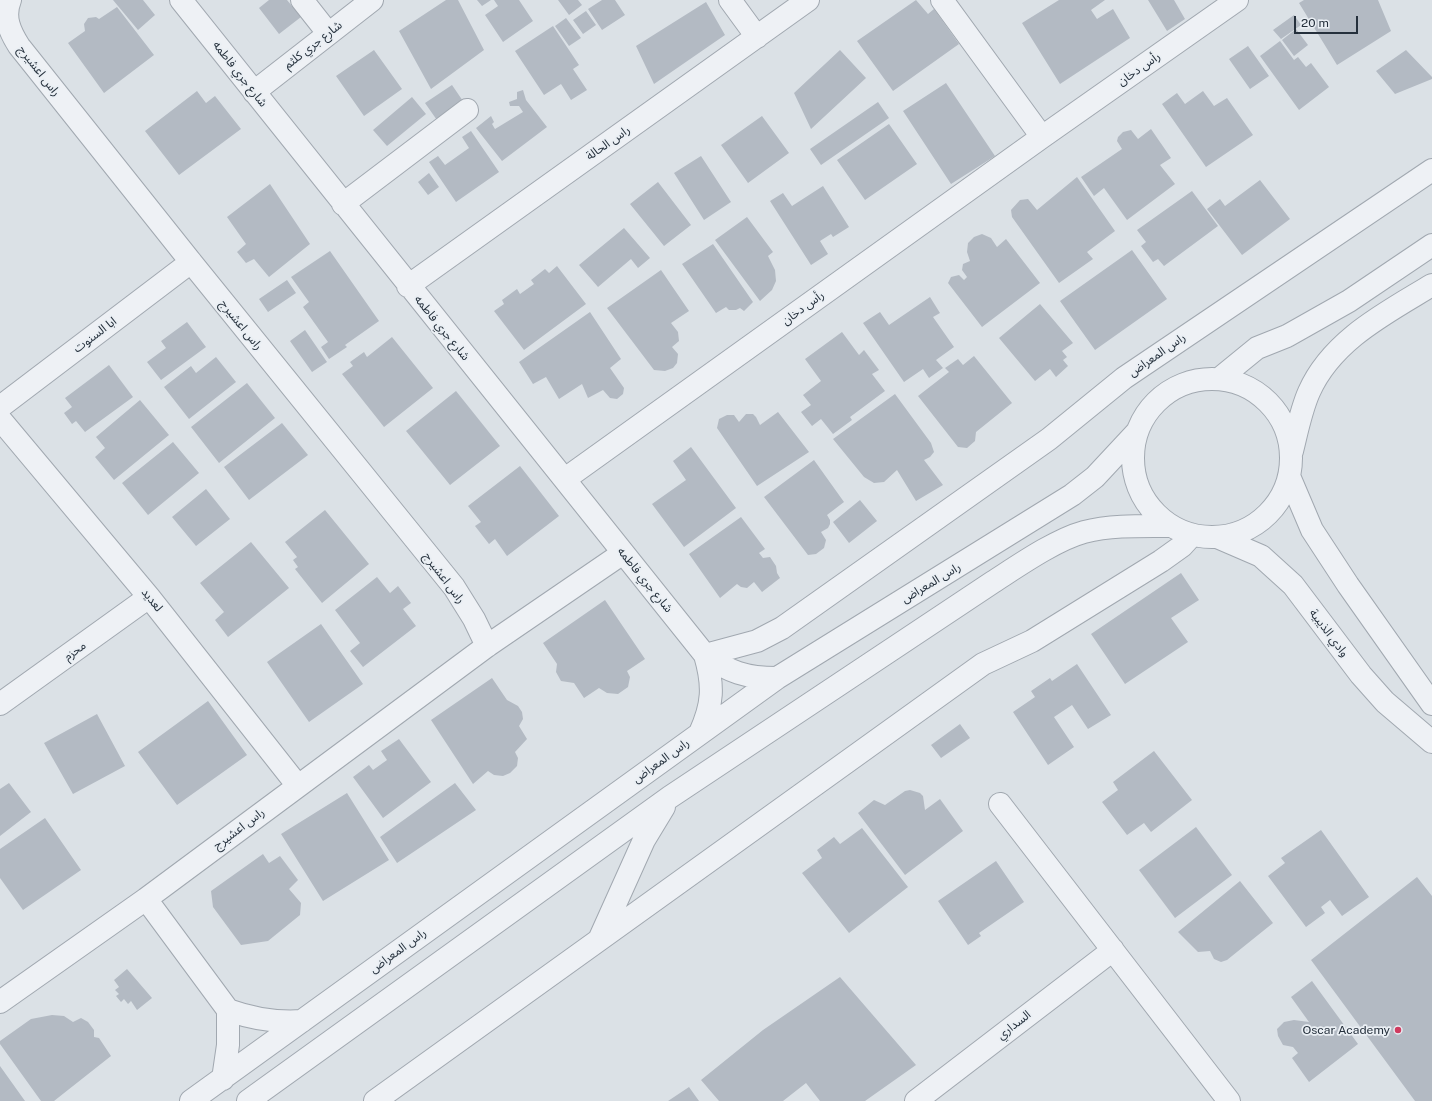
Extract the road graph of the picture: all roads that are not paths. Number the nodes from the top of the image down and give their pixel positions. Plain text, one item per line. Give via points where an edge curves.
1 (10, 0) edge
2 (181, 0) edge
3 (302, 0) edge
4 (372, 0) edge
5 (730, 0) edge
6 (808, 0) edge
7 (942, 0) edge
8 (1237, 0) edge
9 (328, 33) junction
10 (757, 37) junction
11 (254, 92) junction
12 (467, 110) dead end
13 (1042, 138) junction
14 (1432, 170) edge
15 (343, 204) junction
16 (1432, 245) edge
17 (191, 262) junction
18 (1432, 285) edge
19 (408, 286) junction
20 (1219, 379) junction
21 (0, 407) edge
22 (0, 419) edge
23 (1136, 433) junction
24 (1291, 452) junction
25 (1289, 476) junction
26 (565, 479) junction
27 (1169, 526) junction
28 (1192, 535) junction
29 (1217, 538) junction
30 (623, 552) junction
31 (150, 597) junction
32 (487, 646) junction
33 (705, 655) junction
34 (777, 678) junction
35 (0, 704) edge
36 (1432, 704) edge
37 (700, 733) junction
38 (1432, 742) edge
39 (298, 786) junction
40 (670, 797) junction
41 (1000, 804) dead end
42 (146, 899) junction
43 (599, 940) junction
44 (1113, 950) junction
45 (0, 1002) edge
46 (228, 1010) junction
47 (302, 1021) junction
48 (223, 1079) junction
49 (191, 1101) edge
50 (248, 1101) edge
51 (376, 1101) edge
52 (916, 1101) edge
53 (1229, 1101) edge

1 - 17 street, راس اعشيرج via 7,18 10,33
2 - 11 street, شارع جري فاطمه
3 - 9 street
4 - 9 street, شارع جري كلثم
5 - 10 street
6 - 10 street, راس الحالة
7 - 13 street
8 - 13 street, رأس دخان
9 - 11 street, شارع جري كلثم
10 - 19 street, راس الحالة
11 - 15 street, شارع جري فاطمه
12 - 15 street
13 - 26 street, رأس دخان
14 - 33 street, راس المعراض via 1124,378 1049,439 782,628 757,640
15 - 19 street, شارع جري فاطمه
16 - 20 street via 1349,301 1287,336 1258,348
17 - 21 street, ابا السنوت
17 - 32 street, راس اعشيرج via 454,587
18 - 24 street via 1369,324 1343,345 1324,366 1310,392
19 - 26 street, شارع جري فاطمه
20 - 23 street via 1192,381 1168,392 1148,410
20 - 24 street via 1240,384 1260,395 1276,410 1287,430
22 - 31 street, لعديد
23 - 27 street via 1132,459 1136,485 1149,508
23 - 34 street, راس المعراض via 1095,476 1072,495
24 - 25 street
25 - 29 street via 1280,499 1264,518 1242,532
25 - 36 street via 1312,530
26 - 30 street, شارع جري فاطمه
27 - 28 street
27 - 40 street via 1121,526 1083,532 1046,549
28 - 29 street
28 - 43 street via 1182,546 1160,561 1032,641 983,664
29 - 38 street, وادي الذيبية via 1260,556 1293,585 1361,675 1385,702
30 - 32 street, راس اعشيرج
30 - 33 street, شارع جري فاطمه
31 - 35 street, محزم
31 - 39 street, لعديد
32 - 39 street, راس اعشيرج
33 - 34 street, شارع جري فاطمه via 720,666 738,674 757,678
33 - 37 street, شارع جري فاطمه via 712,694 708,715
34 - 37 street, راس المعراض
37 - 47 street, راس المعراض
39 - 42 street, راس اعشيرج
40 - 43 street via 644,840
40 - 50 street
41 - 44 street
42 - 45 street, راس اعشيرج
42 - 46 street
43 - 51 street
44 - 52 street, السداري
44 - 53 street
46 - 47 street via 264,1021
46 - 48 street via 228,1045
47 - 48 street, راس المعراض
48 - 49 street, راس المعراض

